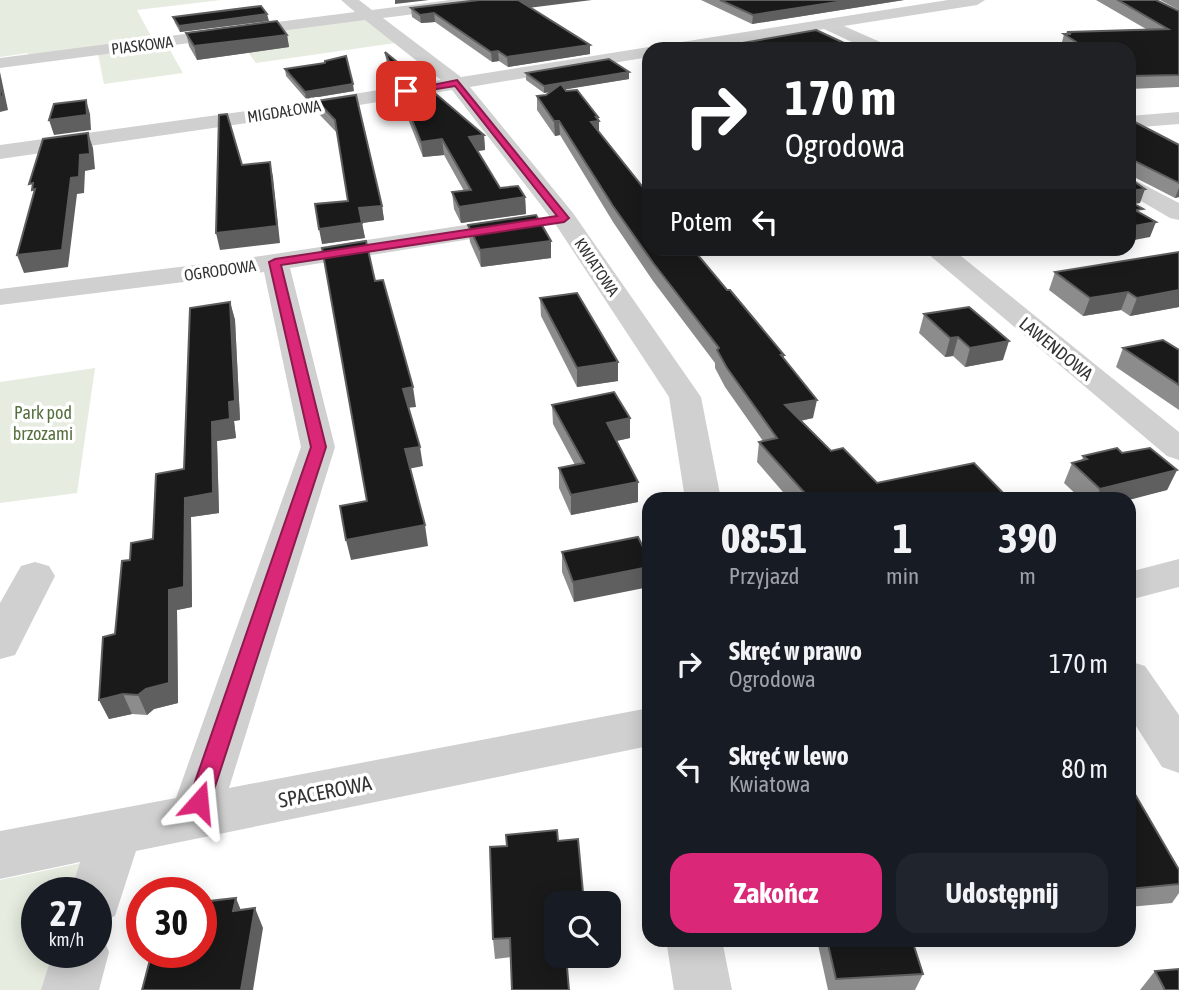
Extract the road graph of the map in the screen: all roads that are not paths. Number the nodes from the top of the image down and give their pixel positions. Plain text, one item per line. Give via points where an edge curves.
1 (486, 0) edge
2 (977, 0) edge
3 (358, 8) edge
4 (826, 24) junction
5 (715, 42) edge
6 (866, 42) edge
7 (642, 53) edge
8 (0, 63) edge
9 (457, 83) junction
10 (1179, 118) edge
11 (1136, 121) edge
12 (0, 152) edge
13 (1136, 188) edge
14 (1179, 213) edge
15 (564, 218) junction
16 (944, 256) edge
17 (275, 262) junction
18 (0, 297) edge
19 (1179, 449) edge
20 (702, 492) edge
21 (1179, 573) edge
22 (35, 576) dead end
23 (1136, 584) edge
24 (0, 643) edge
25 (1136, 688) edge
26 (642, 728) edge
27 (1179, 753) edge
28 (194, 818) junction
29 (115, 834) junction
30 (0, 855) edge
31 (102, 877) edge
32 (695, 947) edge
33 (76, 968) edge
34 (70, 990) edge
35 (703, 990) edge

1 - 3 street, PIASKOWA
2 - 4 street
3 - 8 street, PIASKOWA
3 - 9 street, KWIATOWA
4 - 5 street
4 - 6 street
7 - 9 street, MIGDAŁOWA
9 - 12 street, MIGDAŁOWA
9 - 15 street, KWIATOWA
10 - 11 street
13 - 14 street
15 - 17 street, OGRODOWA
15 - 20 street, KWIATOWA via 685,397
16 - 19 street, LAWENDOWA
17 - 18 street, OGRODOWA
17 - 28 street via 318,447
21 - 23 street
22 - 24 street
25 - 27 street
26 - 28 street, SPACEROWA
28 - 29 street, SPACEROWA
29 - 30 street, SPACEROWA
29 - 31 street
32 - 35 street
33 - 34 street

